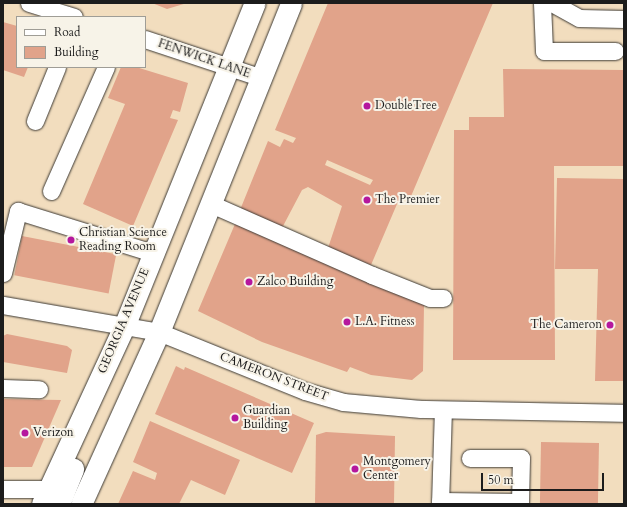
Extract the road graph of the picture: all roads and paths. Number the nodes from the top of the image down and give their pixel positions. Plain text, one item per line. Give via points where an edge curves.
1 (29, 3) edge
2 (255, 3) edge
3 (292, 3) edge
4 (542, 3) edge
5 (552, 3) edge
6 (71, 16) edge
7 (624, 18) edge
8 (146, 39) edge
9 (614, 50) dead end
10 (228, 67) junction
11 (57, 68) edge
12 (106, 68) edge
13 (262, 78) junction
14 (35, 121) dead end
15 (51, 191) dead end
16 (211, 204) junction
17 (153, 253) junction
18 (3, 273) edge
19 (443, 298) dead end
20 (3, 305) edge
21 (124, 324) junction
22 (159, 332) junction
23 (3, 388) edge
24 (39, 389) dead end
25 (444, 410) junction
26 (624, 413) edge
27 (470, 458) dead end
28 (3, 489) edge
29 (50, 499) edge
30 (440, 502) edge
31 (80, 504) edge

1 - 6 street
2 - 10 main road, GEORGIA AVENUE
3 - 13 main road
4 - 9 street via 544,51
5 - 7 street via 579,18
8 - 10 street, FENWICK LANE
10 - 13 street, FENWICK LANE
10 - 17 main road, GEORGIA AVENUE
11 - 14 street
12 - 15 street
13 - 16 main road
16 - 19 street via 372,275 430,298
16 - 22 main road
17 - 18 street via 18,211
17 - 21 main road, GEORGIA AVENUE
20 - 21 street, CAMERON STREET via 96,323
21 - 22 street, CAMERON STREET
21 - 29 main road, GEORGIA AVENUE via 77,428
22 - 25 street, CAMERON STREET via 305,391 343,402
22 - 31 main road
23 - 24 street
25 - 26 street, CAMERON STREET
25 - 30 street
27 - 30 street via 521,458 520,502
28 - 29 street

